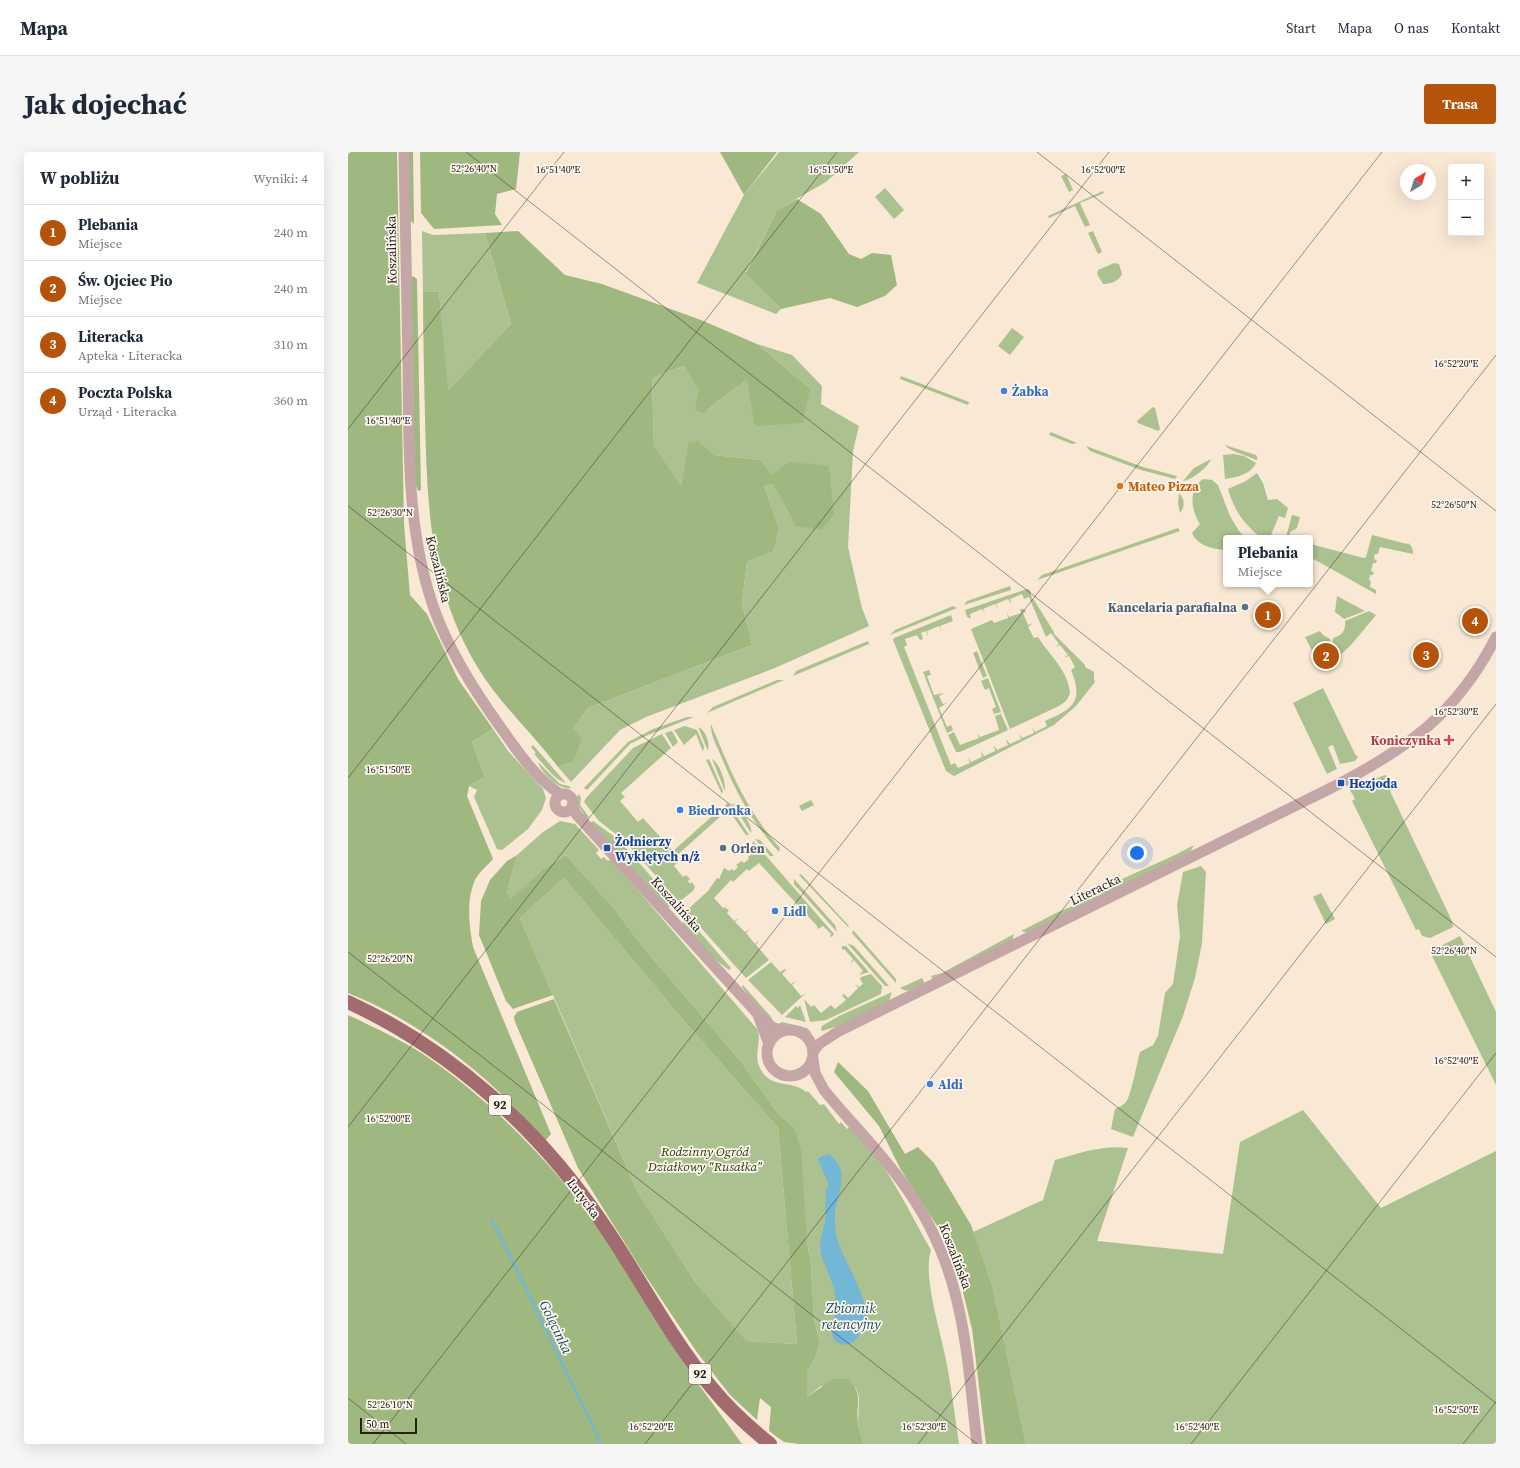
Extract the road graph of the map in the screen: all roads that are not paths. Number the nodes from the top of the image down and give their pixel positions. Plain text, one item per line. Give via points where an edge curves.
1 (404, 152) edge
2 (1496, 637) edge
3 (348, 1002) edge
4 (757, 1013) junction
5 (782, 1031) junction
6 (839, 1031) junction
7 (804, 1035) junction
8 (769, 1044) junction
9 (813, 1056) junction
10 (795, 1075) junction
11 (824, 1090) junction
12 (770, 1444) edge
13 (977, 1444) edge

1 - 4 street, Koszalińska via 412,504 421,561 436,614 466,676 530,765 557,793 570,796 572,810
2 - 6 street, Literacka via 1472,678 1451,705 1418,736 1376,765
3 - 12 main road, Lutycka / 92 via 400,1028 443,1057 485,1090 529,1133 592,1208 704,1379 732,1410
4 - 5 street, Koszalińska
4 - 8 street, Koszalińska
5 - 7 street via 789,1030
5 - 8 street via 774,1036
6 - 7 street, Literacka
6 - 9 street, Literacka via 819,1044
7 - 9 street via 809,1040
8 - 10 street via 768,1059 772,1067 787,1076
9 - 10 street via 809,1067
9 - 11 street, Koszalińska via 815,1072
10 - 11 street, Koszalińska via 808,1079
11 - 13 street, Koszalińska via 904,1185 938,1242 952,1279 960,1311

